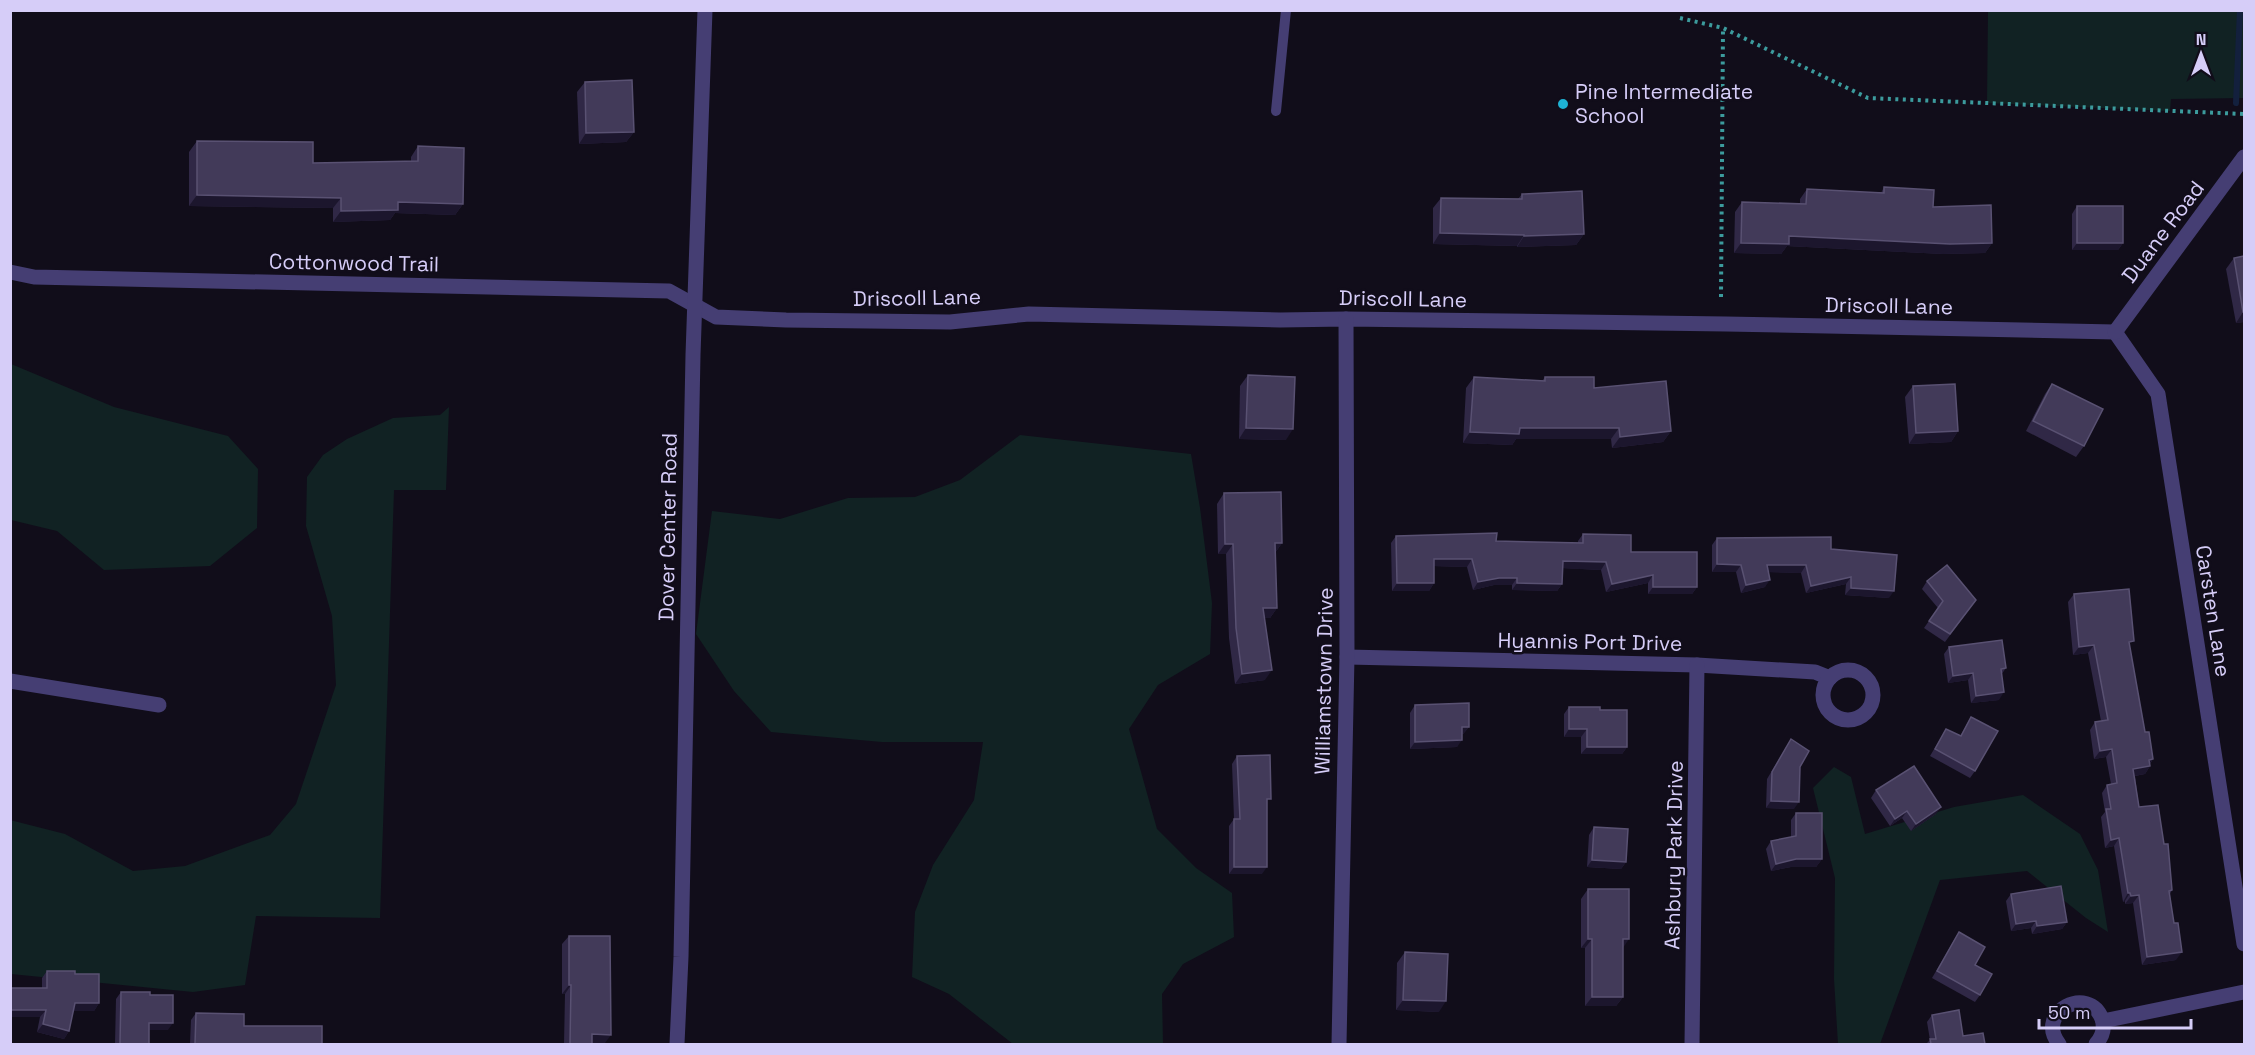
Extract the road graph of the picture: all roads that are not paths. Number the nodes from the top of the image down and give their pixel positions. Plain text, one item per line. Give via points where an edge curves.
1 (705, 10) edge
2 (1286, 10) edge
3 (1276, 111) dead end
4 (2244, 157) edge
5 (10, 272) edge
6 (694, 304) junction
7 (1346, 319) junction
8 (2115, 332) junction
9 (1347, 657) junction
10 (1697, 665) junction
11 (1830, 678) dead end
12 (10, 681) edge
13 (159, 705) dead end
14 (2244, 944) edge
15 (2244, 992) edge
16 (2103, 1022) junction
17 (677, 1044) edge
18 (1339, 1044) edge
19 (1692, 1044) edge
20 (2059, 1044) edge
21 (2096, 1044) edge

1 - 6 street, Dover Center Road
2 - 3 lane
4 - 8 street, Duane Road
5 - 6 street, Cottonwood Trail via 34,277 669,291
6 - 7 street, Driscoll Lane via 716,317 786,320 950,322 1029,314
6 - 17 street, Dover Center Road
7 - 8 street, Driscoll Lane
7 - 9 street, Williamstown Drive
8 - 14 street, Carsten Lane via 2158,394
9 - 10 street, Hyannis Port Drive
9 - 18 street, Williamstown Drive
10 - 11 street, Hyannis Port Drive via 1815,672
10 - 19 street, Ashbury Park Drive
12 - 13 street
15 - 16 street
16 - 20 street via 2087,1003 2063,1007 2052,1025
16 - 21 street

